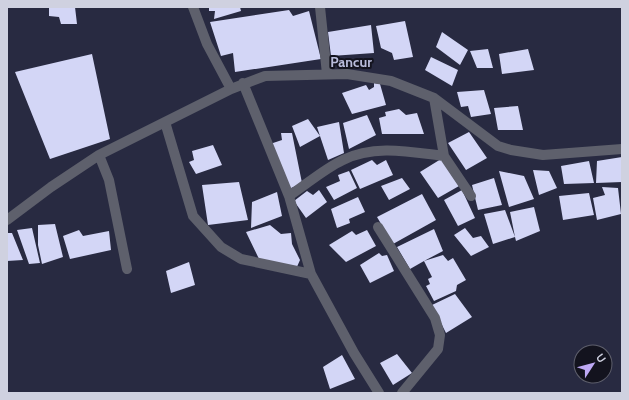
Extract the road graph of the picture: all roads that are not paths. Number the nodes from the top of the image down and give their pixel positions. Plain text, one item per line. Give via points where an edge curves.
1 (193, 7) edge
2 (320, 7) edge
3 (327, 74) junction
4 (243, 84) junction
5 (231, 89) junction
6 (434, 98) junction
7 (165, 122) junction
8 (622, 149) edge
9 (98, 155) junction
10 (444, 156) junction
11 (289, 196) junction
12 (471, 196) dead end
13 (7, 220) edge
14 (378, 227) dead end
15 (127, 269) dead end
16 (311, 274) junction
17 (379, 393) edge
18 (402, 393) edge

1 - 5 street via 207,44
2 - 3 street
3 - 4 street via 265,76
3 - 6 street via 347,74 390,81
4 - 5 street
4 - 11 street
5 - 7 street
6 - 8 street via 498,146 511,150 543,155
6 - 10 street
7 - 9 street
7 - 16 street via 194,216 221,247 241,259
9 - 13 street
9 - 15 street via 109,180
10 - 11 street via 402,150 361,153 334,165
10 - 12 street
11 - 16 street
14 - 18 street via 435,318 440,335 438,349
16 - 17 street

